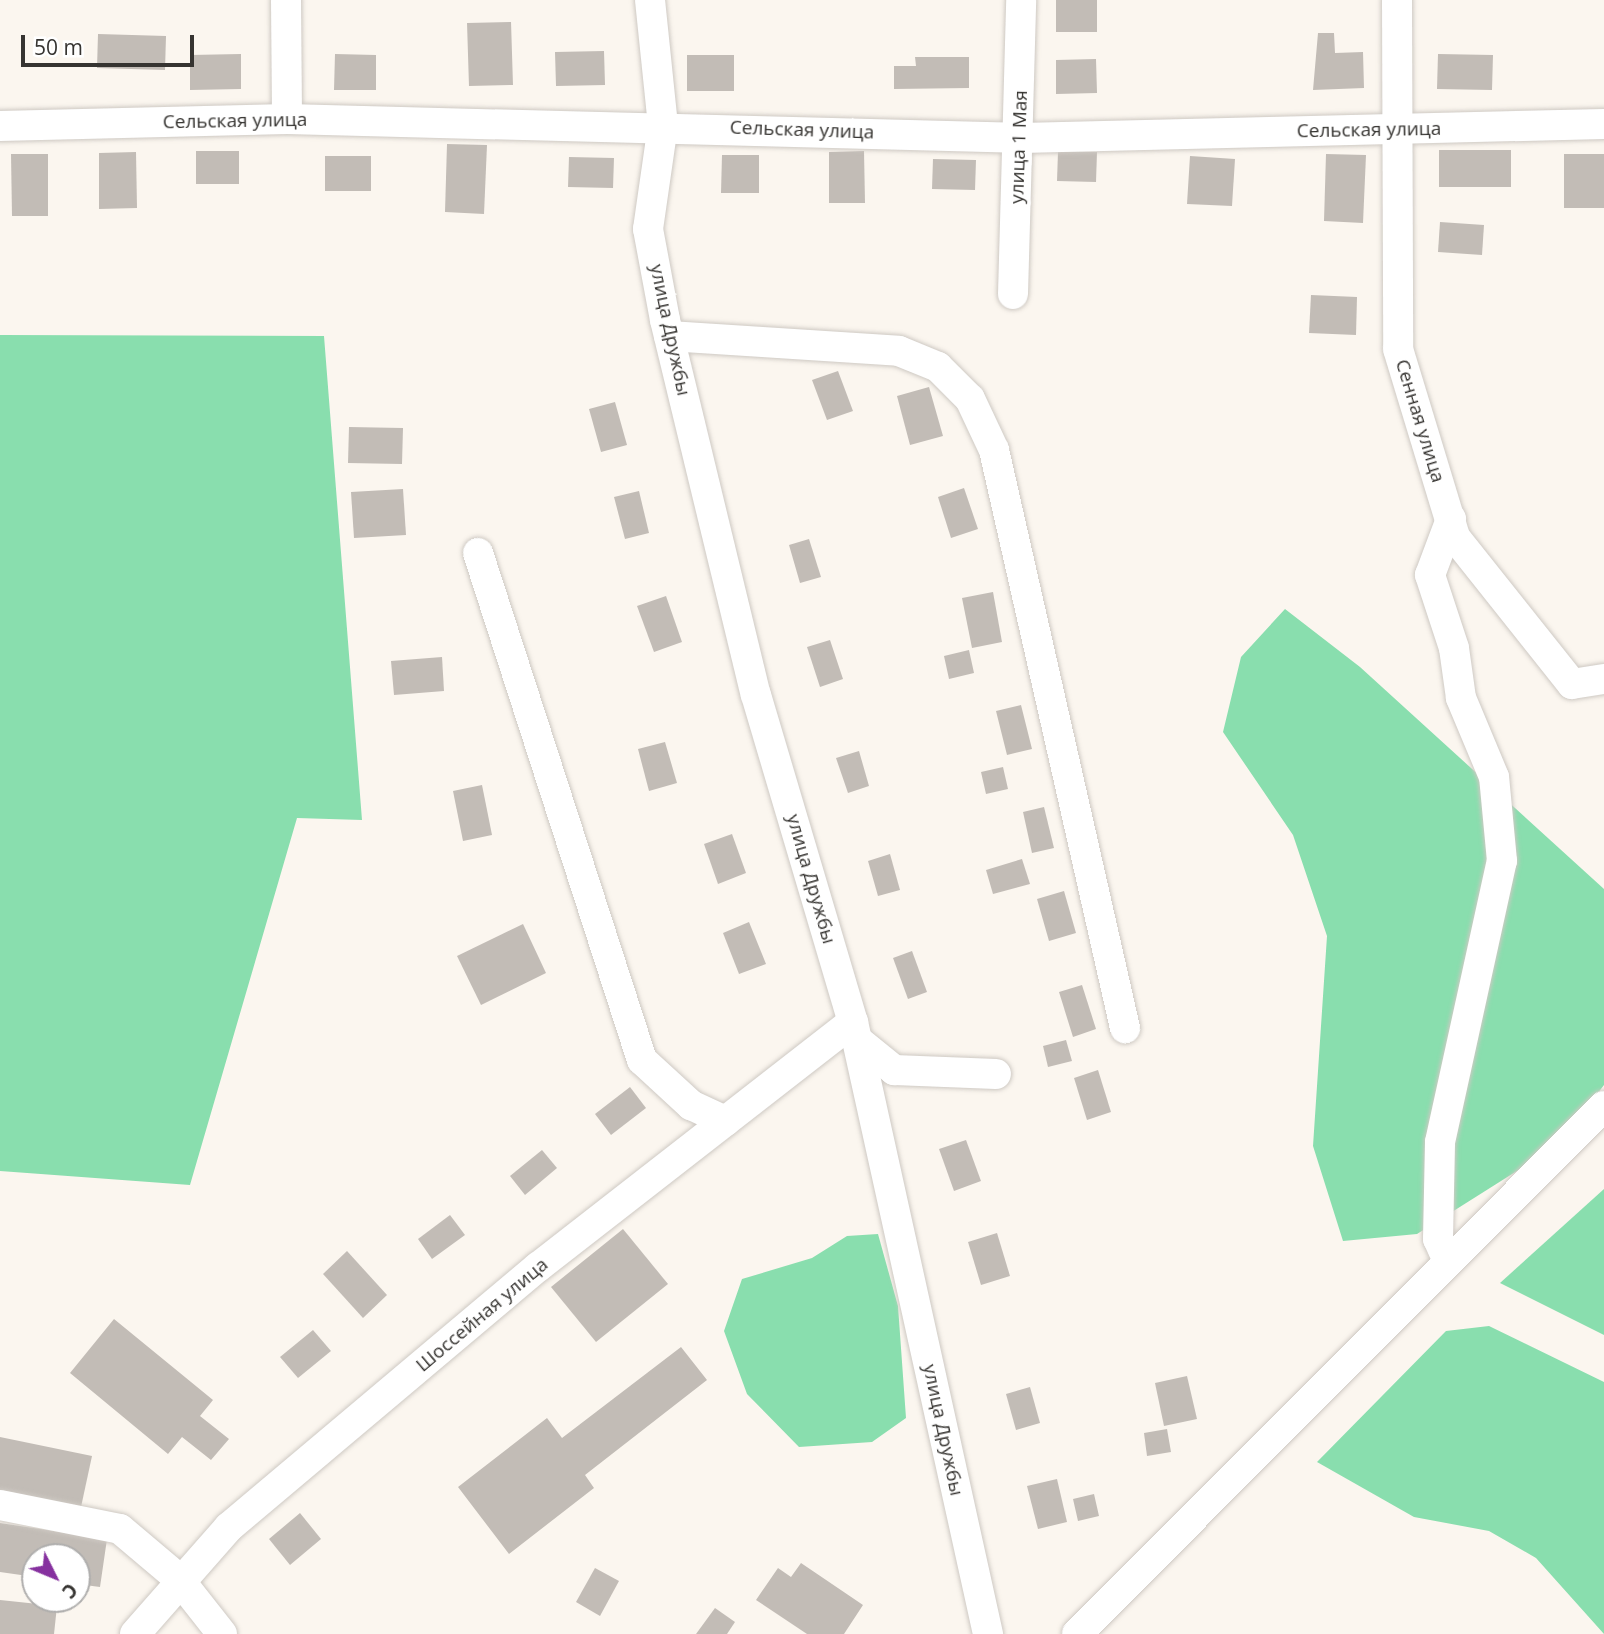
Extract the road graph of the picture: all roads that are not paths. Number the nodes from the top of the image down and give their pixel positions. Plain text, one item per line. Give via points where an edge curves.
1 (286, 0) edge
2 (650, 0) edge
3 (1021, 0) edge
4 (1397, 0) edge
5 (286, 119) junction
6 (1604, 124) edge
7 (663, 125) junction
8 (0, 126) edge
9 (1396, 130) junction
10 (1021, 138) junction
11 (1013, 293) dead end
12 (669, 335) junction
13 (1451, 519) junction
14 (478, 553) dead end
15 (1604, 679) edge
16 (1125, 1028) dead end
17 (855, 1031) junction
18 (996, 1074) dead end
19 (1604, 1106) edge
20 (725, 1121) junction
21 (1447, 1259) junction
22 (0, 1505) edge
23 (178, 1578) junction
24 (135, 1634) edge
25 (222, 1634) edge
26 (988, 1634) edge
27 (1077, 1634) edge

1 - 5 street
2 - 7 street, улица Дружбы
3 - 10 street, улица 1 Мая
4 - 9 street, Сенная улица
5 - 7 street, Сельская улица
5 - 8 street, Сельская улица
6 - 9 street, Сельская улица
7 - 10 street, Сельская улица
7 - 12 street, улица Дружбы via 648,229
9 - 10 street, Сельская улица
9 - 13 street, Сенная улица via 1398,349
10 - 11 street, улица 1 Мая
12 - 16 street via 898,351 938,367 970,400 993,450 1034,616
12 - 17 street, улица Дружбы via 757,695
13 - 15 street, Сенная улица via 1455,537 1572,684
13 - 21 street via 1430,575 1454,648 1461,698 1494,777 1502,862 1440,1142 1438,1239
14 - 20 street via 642,1060 691,1105
17 - 18 street via 894,1070
17 - 20 street, Шоссейная улица
17 - 26 street, улица Дружбы
19 - 21 street
20 - 23 street, Шоссейная улица via 517,1285 229,1527
21 - 27 street
22 - 23 street via 120,1529
23 - 24 street, Шоссейная улица
23 - 25 street

